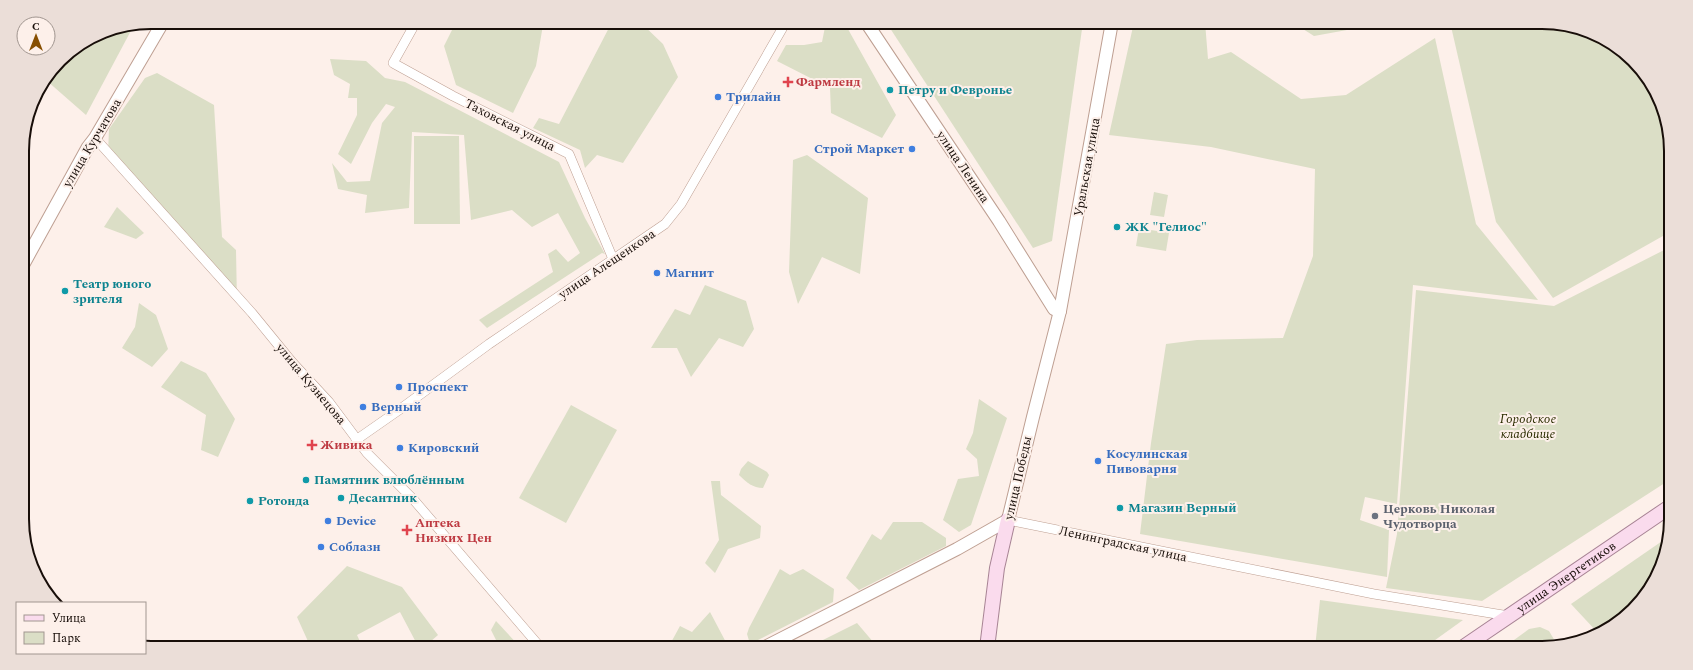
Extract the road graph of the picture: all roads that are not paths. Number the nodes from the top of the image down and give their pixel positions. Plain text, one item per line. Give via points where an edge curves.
1 (159, 29) edge
2 (412, 29) edge
3 (782, 29) edge
4 (871, 29) edge
5 (1111, 29) edge
6 (95, 138) junction
7 (29, 253) edge
8 (613, 259) junction
9 (1060, 311) junction
10 (356, 440) junction
11 (1664, 511) edge
12 (1008, 520) junction
13 (1509, 616) junction
14 (535, 641) edge
15 (777, 641) edge
16 (988, 641) edge
17 (1472, 641) edge

1 - 6 main road, улица Курчатова
2 - 8 street, Таховская улица via 393,63 569,154
3 - 8 street, улица Алещенкова via 681,204 665,224
4 - 9 main road, улица Ленина via 999,221 1054,309
5 - 9 main road, Уральская улица
6 - 7 main road, улица Курчатова
6 - 10 street, улица Кузнецова via 252,312 292,362 329,402
8 - 10 street, улица Алещенкова
9 - 12 main road, улица Победы
10 - 14 street, улица Кузнецова via 413,499
11 - 13 main road, улица Энергетиков
12 - 13 street, Ленинградская улица via 1374,594
12 - 15 main road via 957,549
12 - 16 main road, улица Победы via 997,568
13 - 17 main road, улица Энергетиков

